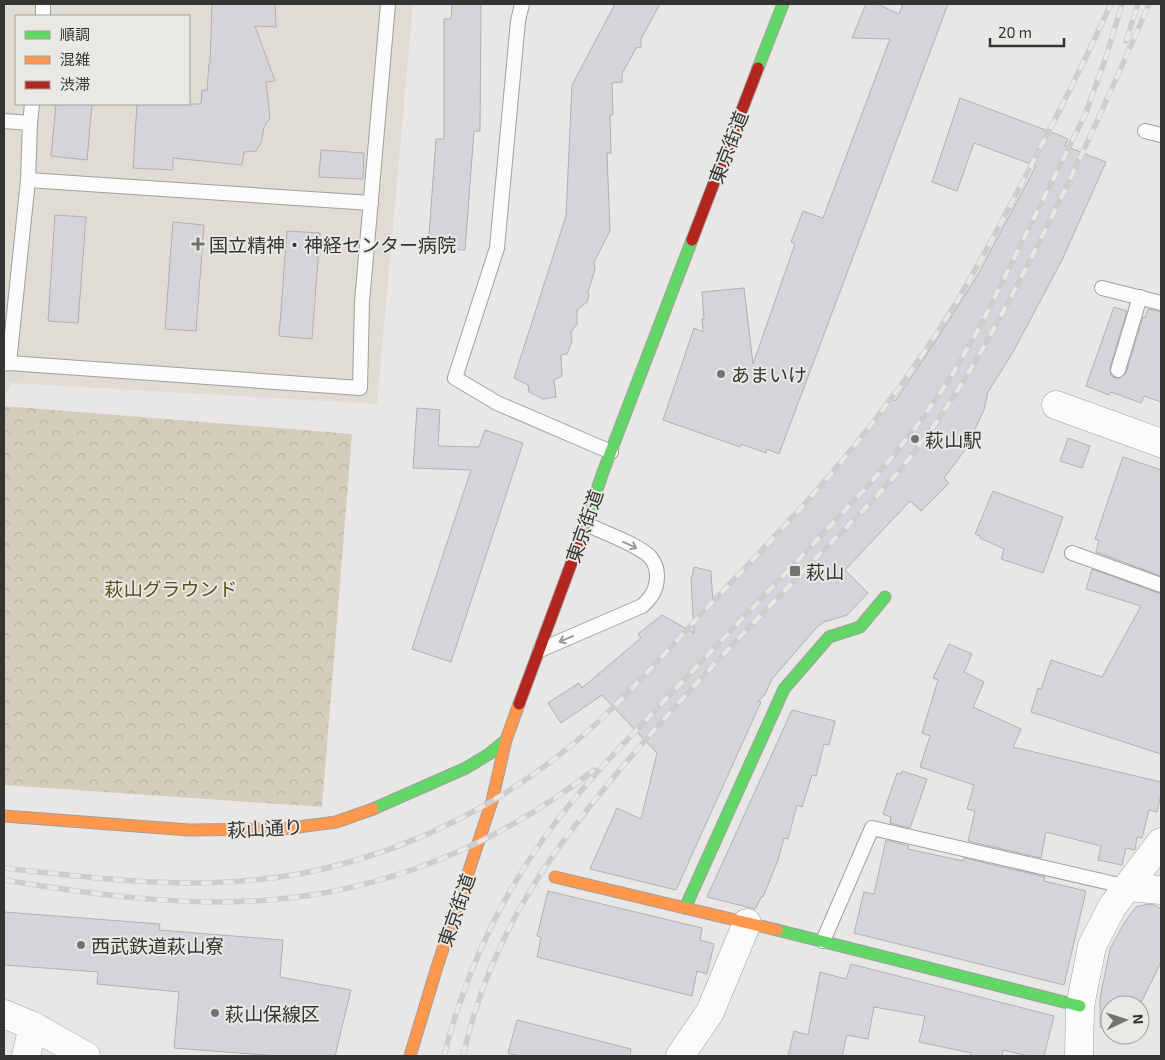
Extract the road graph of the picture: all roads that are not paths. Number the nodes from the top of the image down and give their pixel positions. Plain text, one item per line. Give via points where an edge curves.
1 (388, 4) edge
2 (522, 4) edge
3 (783, 4) edge
4 (32, 105) edge
5 (4, 121) edge
6 (30, 123) junction
7 (1145, 131) dead end
8 (1161, 135) edge
9 (28, 180) junction
10 (371, 203) junction
11 (1102, 288) dead end
12 (1140, 297) junction
13 (1161, 303) edge
14 (6, 363) edge
15 (1118, 370) dead end
16 (1056, 405) dead end
17 (1161, 443) edge
18 (611, 452) junction
19 (586, 524) junction
20 (1072, 553) dead end
21 (1161, 585) edge
22 (885, 597) dead end
23 (540, 650) junction
24 (506, 740) junction
25 (4, 816) edge
26 (1161, 842) edge
27 (555, 877) dead end
28 (1128, 887) junction
29 (1161, 890) edge
30 (685, 908) junction
31 (747, 923) junction
32 (824, 941) junction
33 (1080, 1006) junction
34 (4, 1014) edge
35 (32, 1026) junction
36 (26, 1056) edge
37 (86, 1056) edge
38 (410, 1056) edge
39 (680, 1056) edge
40 (1079, 1056) edge

1 - 10 lane
2 - 18 lane via 496,248 455,378 497,403
3 - 18 street, 東京街道
4 - 6 lane
5 - 6 lane
6 - 9 lane
7 - 8 lane
9 - 10 lane
9 - 14 lane
10 - 14 lane via 362,302 360,388
11 - 12 lane
12 - 13 lane
12 - 15 lane
16 - 17 street
18 - 19 street, 東京街道
19 - 23 street, 東京街道
19 -> 23 lane via 644,551 653,559 657,585 651,598 642,606
20 - 21 lane
22 - 30 street via 860,627 829,637 784,689
23 - 24 street, 東京街道
24 - 25 street, 萩山通り via 466,768 386,805 336,822 283,829 189,830
24 - 38 street, 東京街道 via 492,801
26 - 28 street
27 - 30 street
28 - 29 street
28 - 32 lane via 872,828
28 - 33 street via 1112,907 1092,946
30 - 31 street
31 - 32 street
31 - 39 street via 710,1012
32 - 33 street
33 - 40 street
34 - 35 street
35 - 36 street
35 - 37 street

